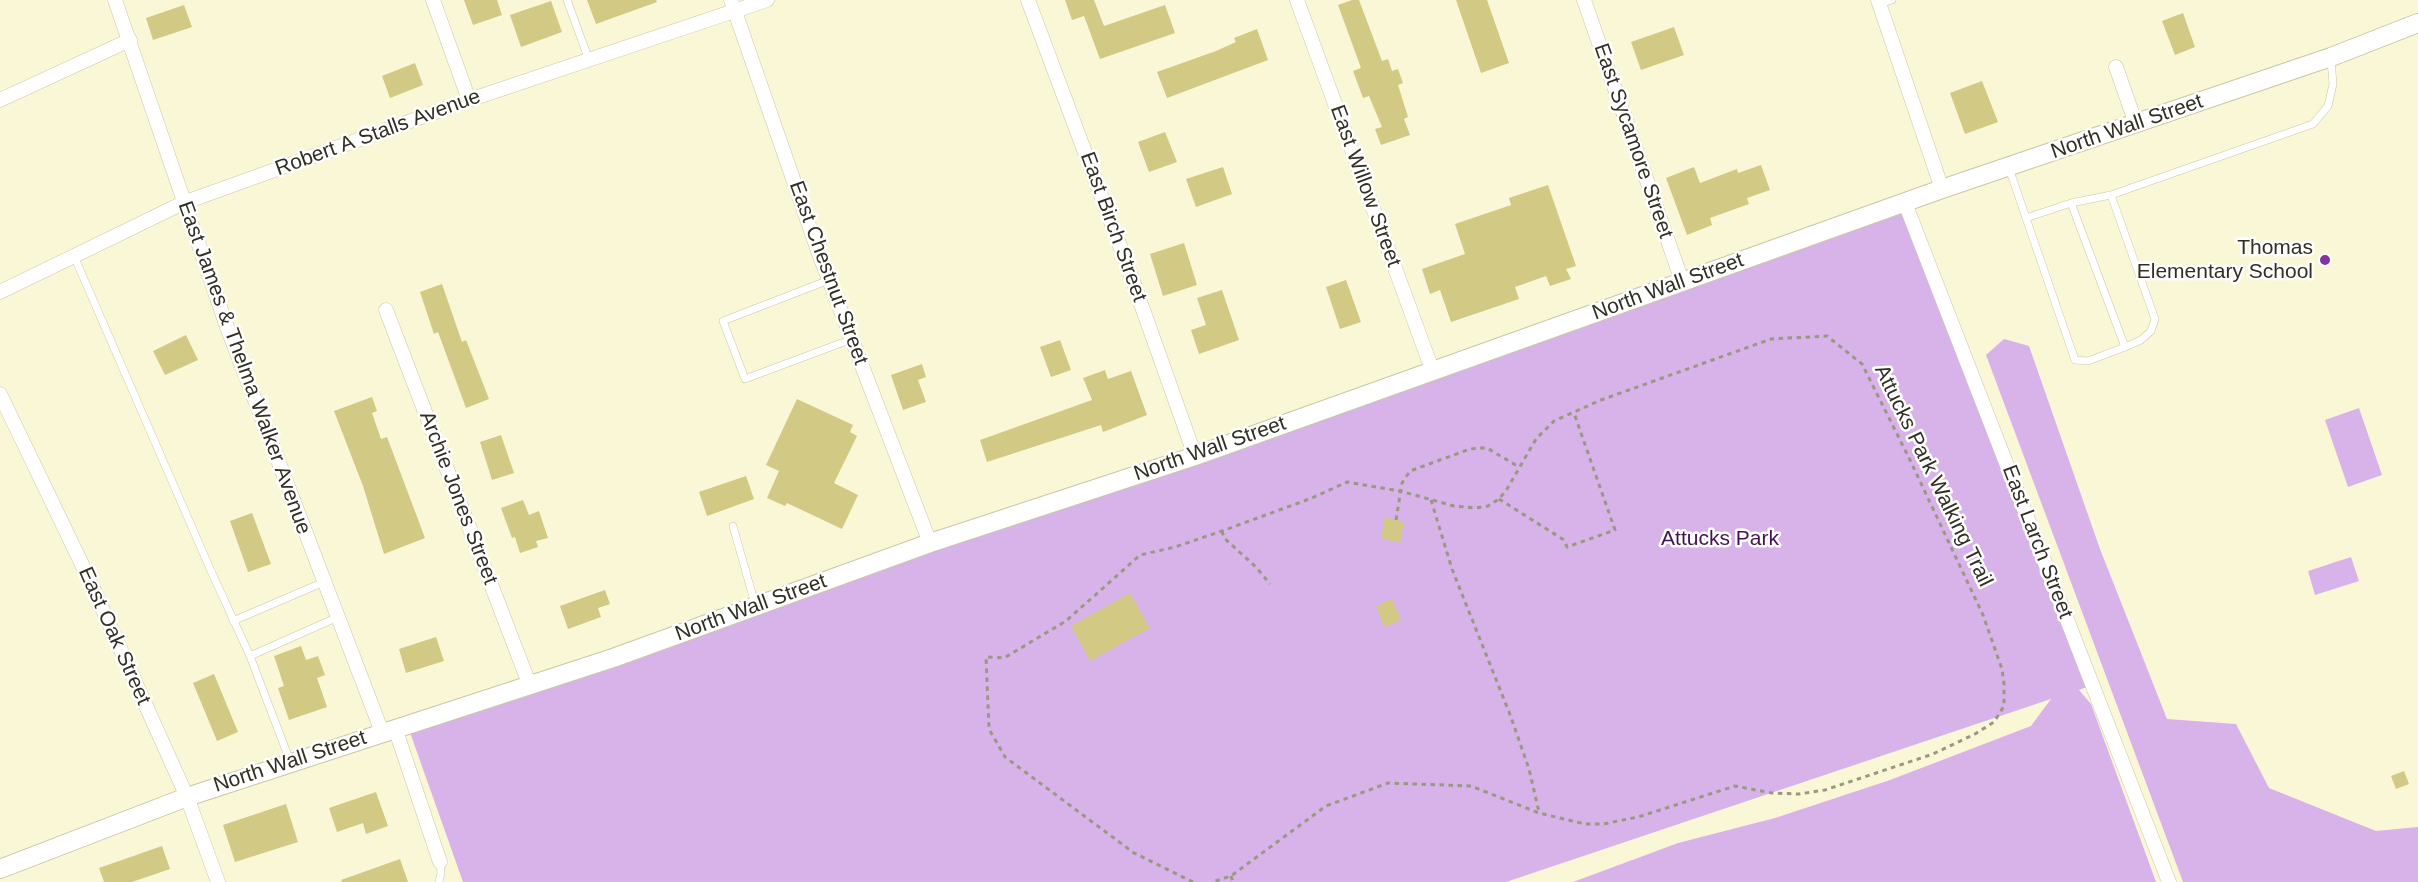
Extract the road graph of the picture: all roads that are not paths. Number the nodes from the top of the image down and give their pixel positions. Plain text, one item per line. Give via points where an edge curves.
1 (115, 0) edge
2 (433, 0) edge
3 (567, 0) edge
4 (767, 0) edge
5 (1028, 0) edge
6 (1297, 0) edge
7 (1584, 0) edge
8 (1883, 1) edge
9 (733, 6) edge
10 (2418, 22) edge
11 (130, 40) junction
12 (2331, 57) junction
13 (589, 60) junction
14 (2116, 66) dead end
15 (0, 100) edge
16 (469, 100) junction
17 (2136, 124) junction
18 (2009, 168) junction
19 (1942, 189) junction
20 (2111, 195) junction
21 (183, 203) junction
22 (1905, 203) junction
23 (2071, 203) junction
24 (2026, 218) junction
25 (74, 256) junction
26 (830, 280) junction
27 (1682, 281) junction
28 (0, 292) edge
29 (386, 310) dead end
30 (852, 339) junction
31 (2125, 347) junction
32 (1433, 372) junction
33 (0, 394) edge
34 (1195, 456) junction
35 (733, 526) dead end
36 (930, 543) junction
37 (324, 582) junction
38 (756, 606) junction
39 (338, 618) junction
40 (233, 621) junction
41 (250, 656) junction
42 (530, 686) junction
43 (388, 730) junction
44 (290, 762) junction
45 (187, 797) junction
46 (440, 862) joint
47 (0, 869) edge
48 (218, 882) edge
49 (439, 882) edge
50 (2169, 882) edge

1 - 11 street, East James & Thelma Walker Avenue
2 - 16 street
3 - 13 lane
4 - 9 street, Robert A Stalls Avenue
5 - 34 street, East Birch Street
6 - 32 street, East Willow Street
7 - 27 street, East Sycamore Street
8 - 19 street
9 - 13 street, Robert A Stalls Avenue
9 - 26 street, East Chestnut Street
10 - 12 street, North Wall Street
11 - 15 street
11 - 21 street, East James & Thelma Walker Avenue
12 - 17 street, North Wall Street
12 - 20 lane via 2328,106 2313,124
13 - 16 street, Robert A Stalls Avenue
14 - 17 street
16 - 21 street, Robert A Stalls Avenue
17 - 18 street, North Wall Street
18 - 19 street, North Wall Street
18 - 24 lane
19 - 22 street, North Wall Street
20 - 23 lane
20 - 31 lane via 2155,319 2151,331
21 - 25 street, Robert A Stalls Avenue
21 - 37 street, East James & Thelma Walker Avenue
22 - 27 street, North Wall Street
22 - 50 street, East Larch Street
23 - 24 lane
23 - 31 lane
24 - 31 lane via 2075,360 2088,361
25 - 28 street, Robert A Stalls Avenue
25 - 40 lane
26 - 30 street, East Chestnut Street
26 - 30 lane via 723,321 746,379
27 - 32 street, North Wall Street
29 - 42 street, Archie Jones Street
30 - 36 street, East Chestnut Street
32 - 34 street, North Wall Street
33 - 45 street, East Oak Street
34 - 36 street, North Wall Street
35 - 38 lane
36 - 38 street, North Wall Street
37 - 39 street, East James & Thelma Walker Avenue
37 - 40 lane
38 - 42 street, North Wall Street
39 - 41 lane
39 - 43 street, East James & Thelma Walker Avenue
40 - 41 lane
41 - 44 lane
42 - 43 street, North Wall Street
43 - 44 street, North Wall Street
43 - 46 street, East James & Thelma Walker Avenue
44 - 45 street, North Wall Street
45 - 47 street, North Wall Street
45 - 48 street, East Oak Street
46 - 49 lane

